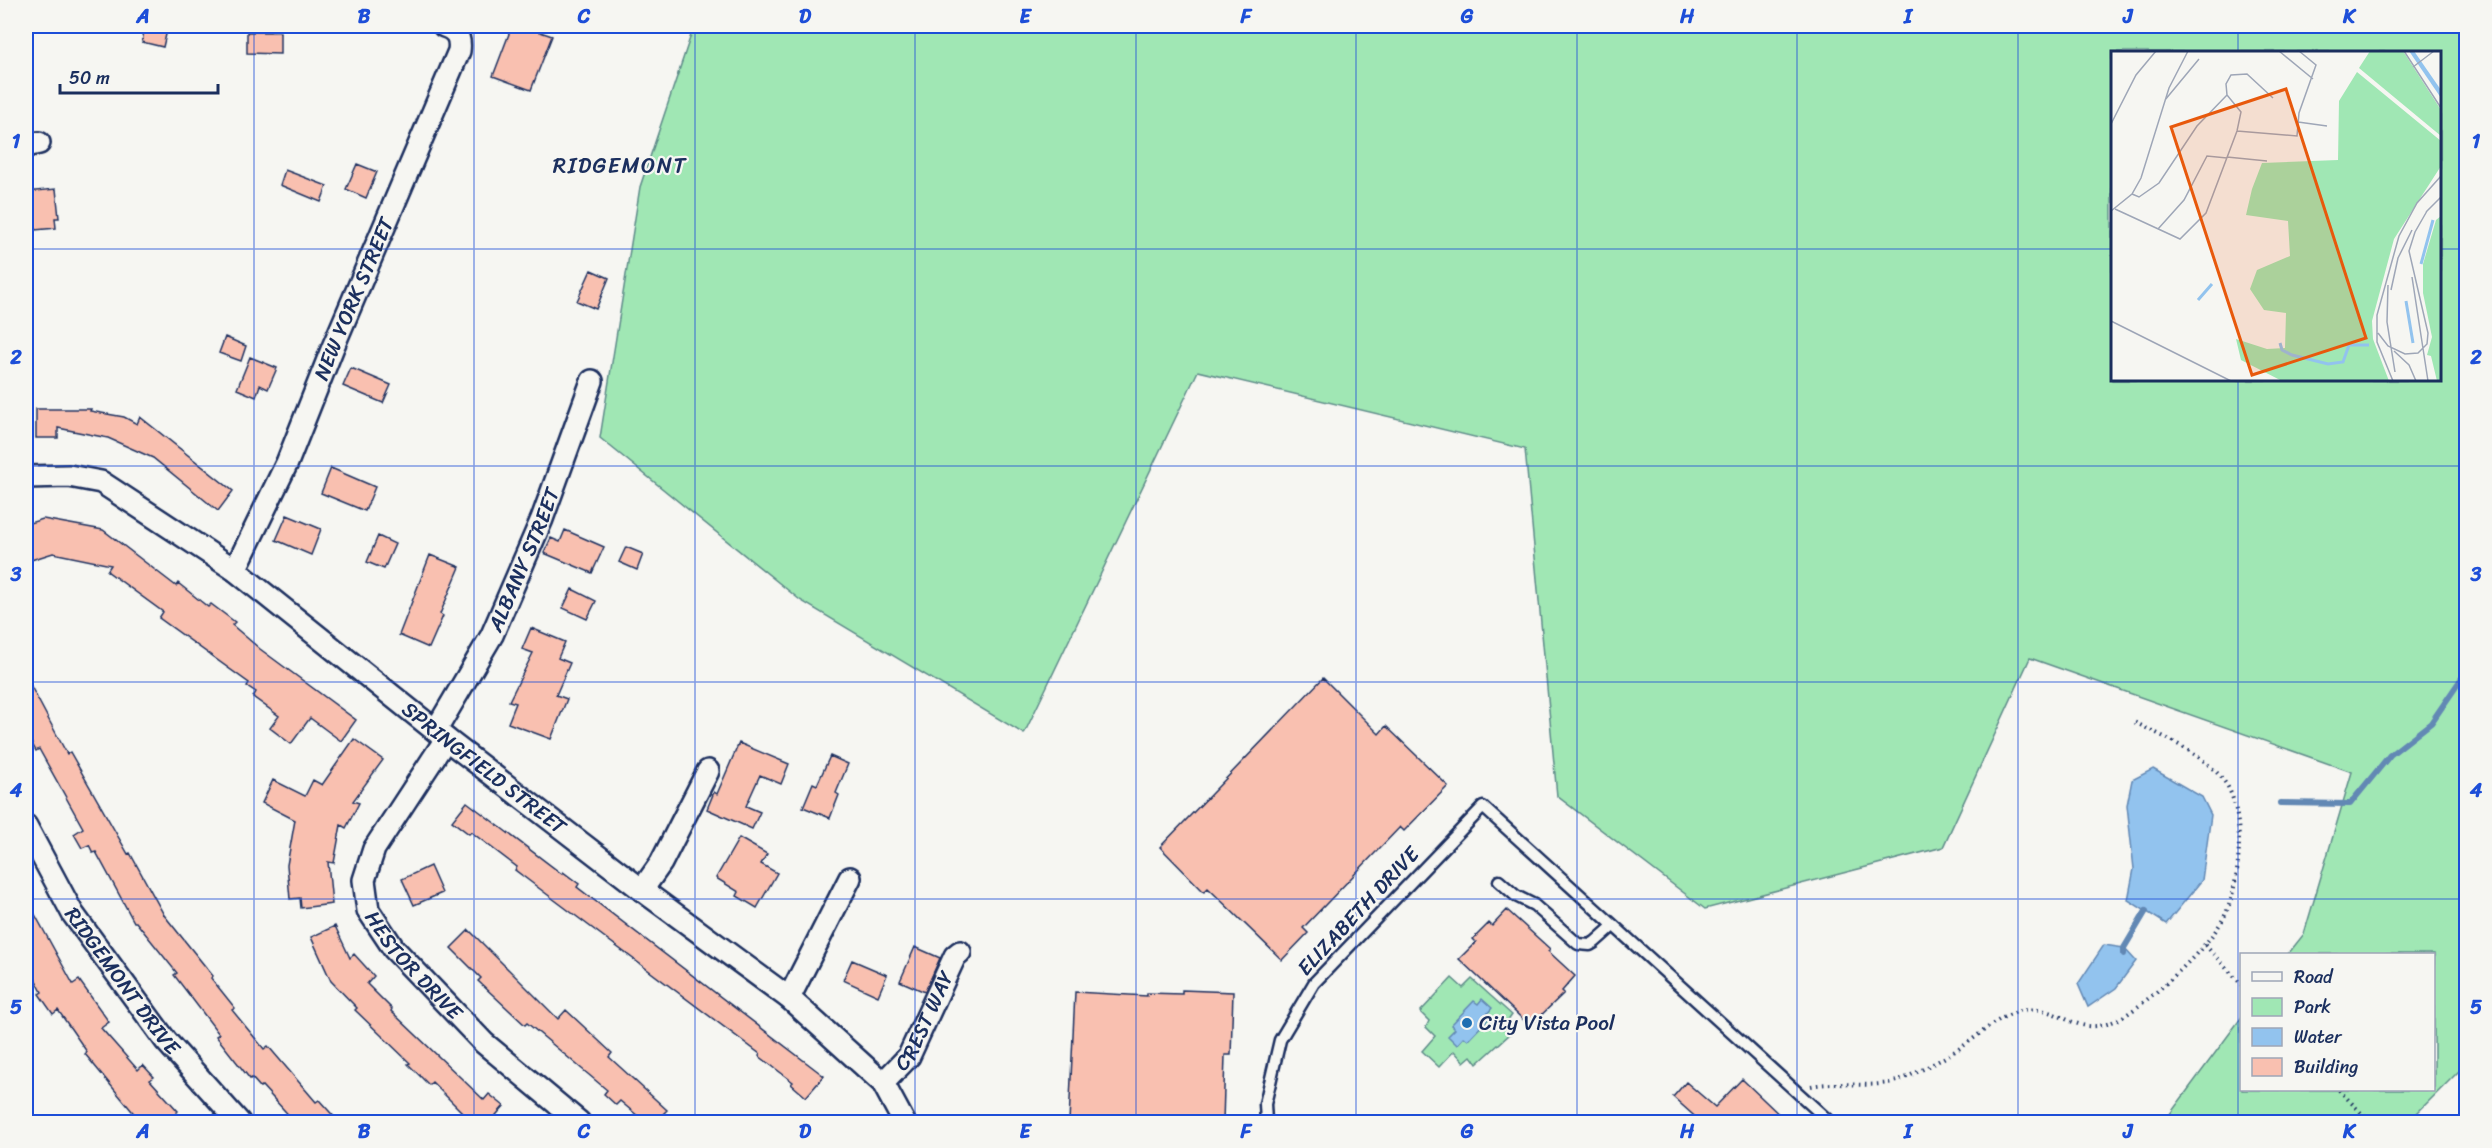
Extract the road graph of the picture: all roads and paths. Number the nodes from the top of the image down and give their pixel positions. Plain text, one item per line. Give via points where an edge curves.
1 (448, 27) edge
2 (592, 381) dead end
3 (26, 477) edge
4 (235, 570) junction
5 (2134, 722) dead end
6 (441, 734) junction
7 (708, 771) dead end
8 (26, 826) edge
9 (850, 878) dead end
10 (1499, 881) dead end
11 (642, 890) junction
12 (1613, 926) junction
13 (2205, 945) junction
14 (960, 952) dead end
15 (2240, 984) edge
16 (789, 998) junction
17 (884, 1083) junction
18 (2341, 1091) edge
19 (1797, 1093) junction
20 (239, 1122) edge
21 (579, 1122) edge
22 (904, 1122) edge
23 (1266, 1122) edge
24 (1830, 1122) edge
25 (2370, 1122) edge

1 - 4 street, NEW YORK STREET via 460,42 459,51 287,463
2 - 6 street, ALBANY STREET via 542,519 492,635
3 - 4 street, SPRINGFIELD STREET via 69,476 101,482
4 - 6 street, SPRINGFIELD STREET
5 - 13 path via 2203,761 2228,789 2239,825 2236,879 2226,915
6 - 11 street, SPRINGFIELD STREET
6 - 21 street, HESTOR DRIVE via 374,849 364,880 368,910 394,949 484,1043
7 - 11 street via 661,863
8 - 20 street, RIDGEMONT DRIVE via 73,914 166,1041
9 - 16 street
10 - 12 lane via 1534,905 1578,944 1590,945
11 - 16 street, SPRINGFIELD STREET
12 - 19 lane
12 - 23 lane, ELIZABETH DRIVE via 1483,807 1314,983 1280,1040 1265,1104
13 - 15 path
13 - 19 path via 2153,994 2117,1020 2093,1027 2075,1025 2049,1012 2028,1009 2007,1014 1957,1050 1903,1079 1866,1086 1828,1083
14 - 17 street, CREST WAY via 909,1056
16 - 17 street, SPRINGFIELD STREET
17 - 22 street, SPRINGFIELD STREET
18 - 25 path
19 - 24 lane

